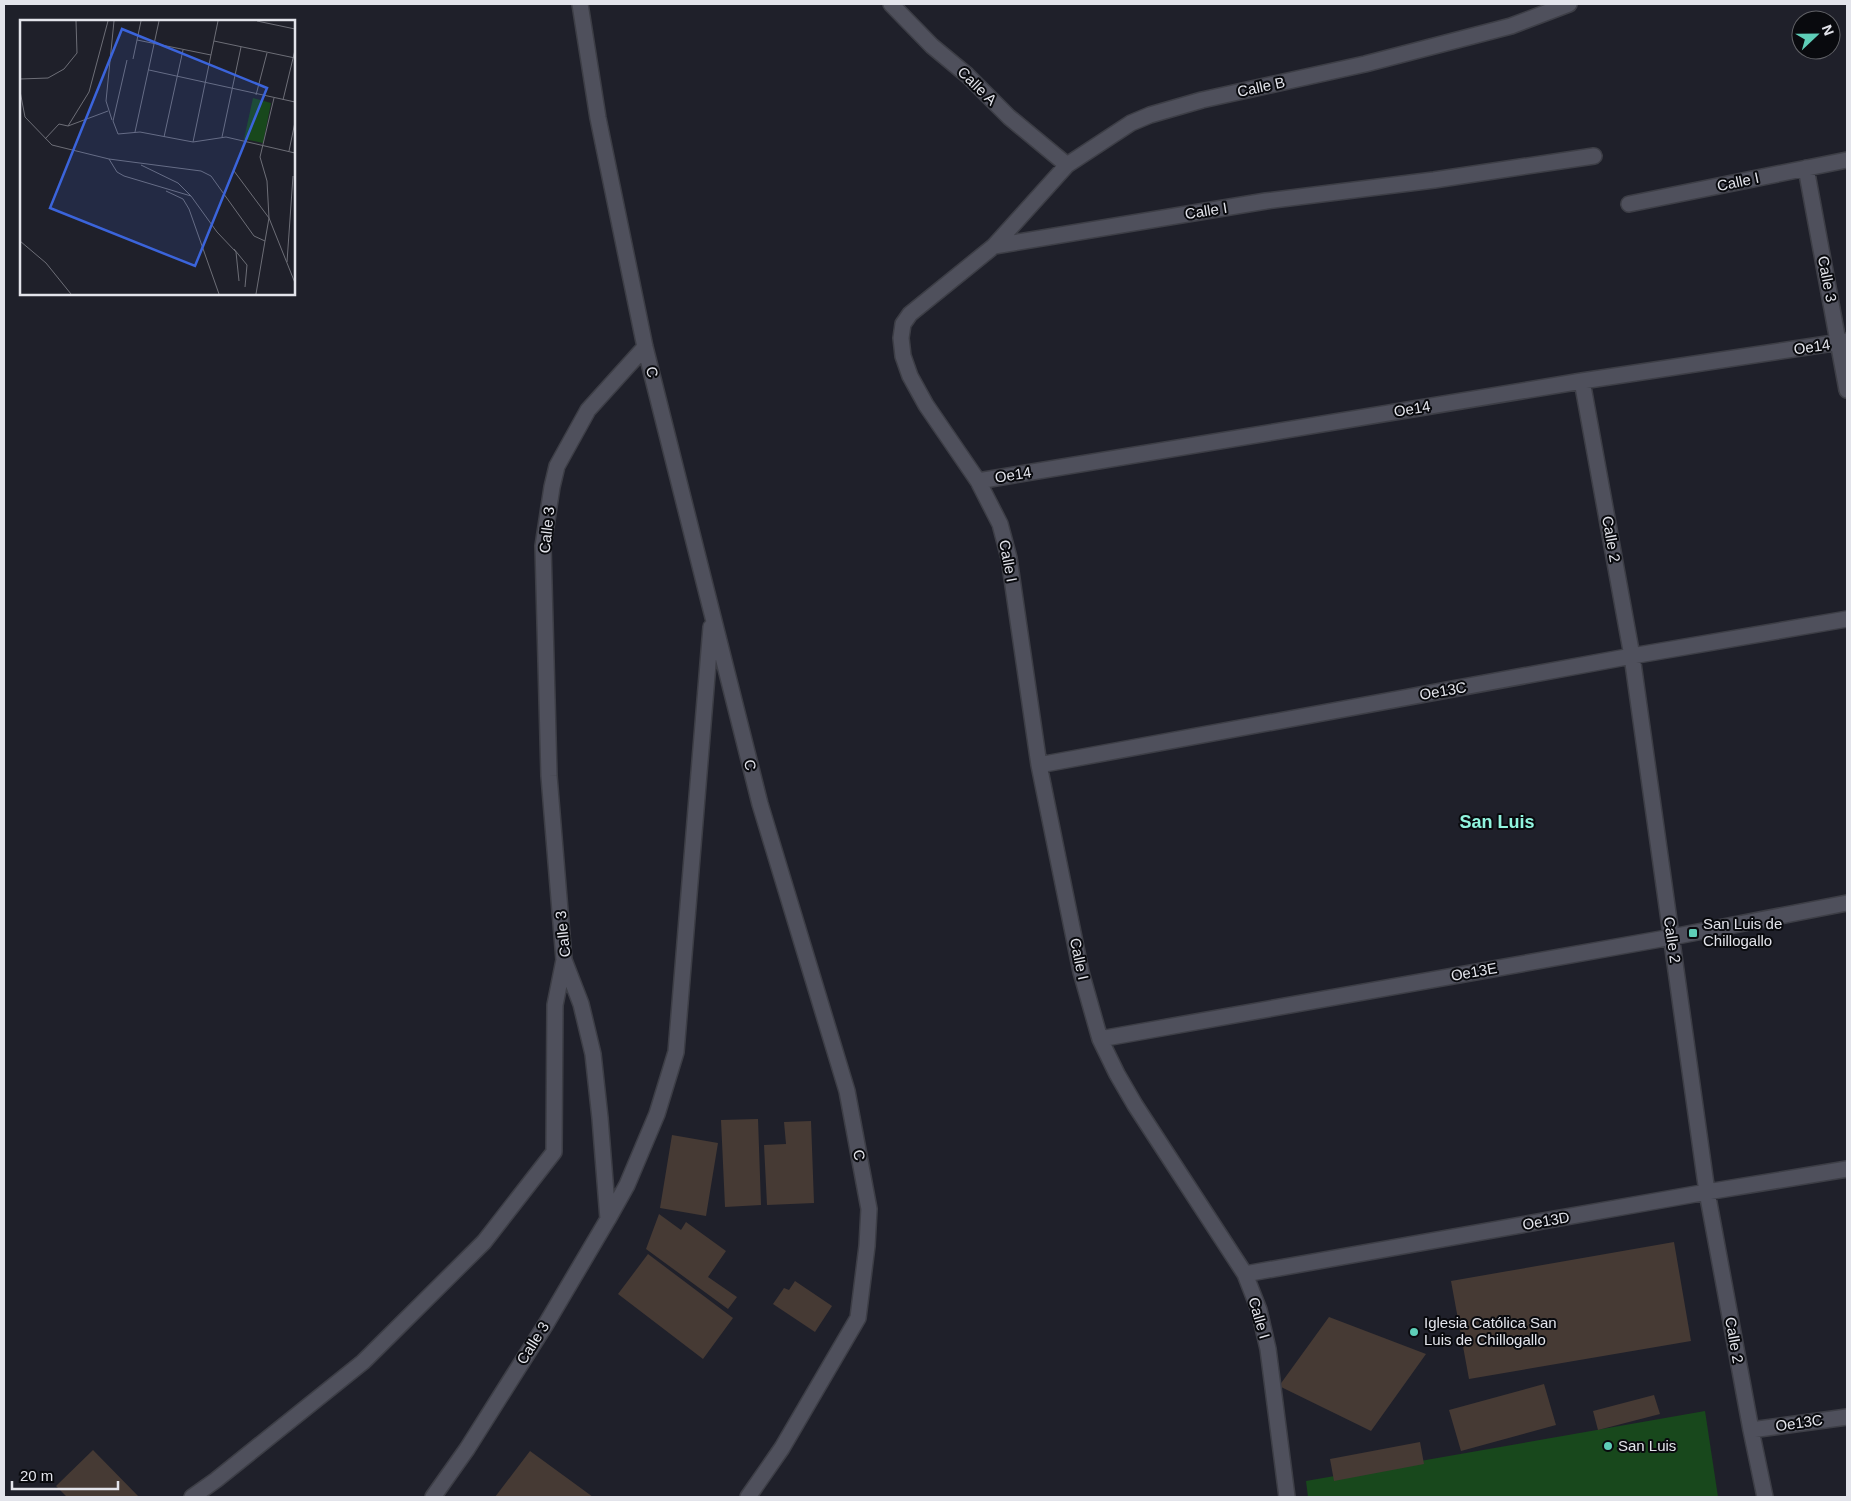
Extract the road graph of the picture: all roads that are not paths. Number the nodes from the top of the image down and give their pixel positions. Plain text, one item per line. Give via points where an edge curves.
1 (580, 4) edge
2 (891, 4) edge
3 (1569, 4) edge
4 (1594, 156) dead end
5 (1847, 160) edge
6 (1067, 165) junction
7 (1806, 168) junction
8 (1629, 204) dead end
9 (994, 246) junction
10 (1843, 342) edge
11 (645, 347) junction
12 (1582, 381) junction
13 (1847, 390) edge
14 (978, 481) junction
15 (712, 613) junction
16 (1847, 619) edge
17 (1632, 656) junction
18 (1039, 765) junction
19 (1847, 903) edge
20 (1672, 937) junction
21 (564, 960) junction
22 (1100, 1039) junction
23 (1847, 1169) edge
24 (1707, 1192) junction
25 (608, 1219) junction
26 (1245, 1274) junction
27 (1847, 1417) edge
28 (1751, 1430) junction
29 (192, 1497) edge
30 (433, 1497) edge
31 (748, 1497) edge
32 (1287, 1497) edge
33 (1765, 1497) edge

1 - 11 street, C via 598,118
2 - 6 street, Calle A via 1009,117
3 - 6 street, Calle B via 1511,26 1150,115 1131,123
4 - 9 street, Calle I via 1266,201
5 - 7 street, Calle I
6 - 9 street, Calle B
7 - 8 street, Calle I
7 - 10 street, Calle 3
9 - 14 street, Calle I via 910,314 903,324 901,338 910,376
10 - 12 street, Oe14
10 - 13 street, Calle 3
11 - 15 street, C
11 - 21 street, Calle 3 via 588,410 557,466 543,546 549,776
12 - 14 street, Oe14
12 - 17 street, Calle 2
14 - 18 street, Calle I via 1000,524 1009,558
15 - 25 street via 676,1052 658,1114 627,1185
15 - 31 street, C via 760,804 847,1091 869,1209 858,1318 782,1448
16 - 17 street, Oe13C
17 - 18 street, Oe13C
17 - 20 street, Calle 2
18 - 22 street, Calle I via 1082,972
19 - 20 street, Oe13E
20 - 22 street, Oe13E
20 - 24 street, Calle 2
21 - 25 street, Calle 3 via 581,1004 593,1054
21 - 29 street via 555,1005 554,1152 484,1242 363,1362
22 - 26 street, Calle I via 1135,1105
23 - 24 street, Oe13D
24 - 26 street, Oe13D
24 - 28 street, Calle 2
25 - 30 street, Calle 3 via 478,1432
26 - 32 street, Calle I via 1259,1310 1268,1349
27 - 28 street, Oe13C
28 - 33 street, Calle 2

